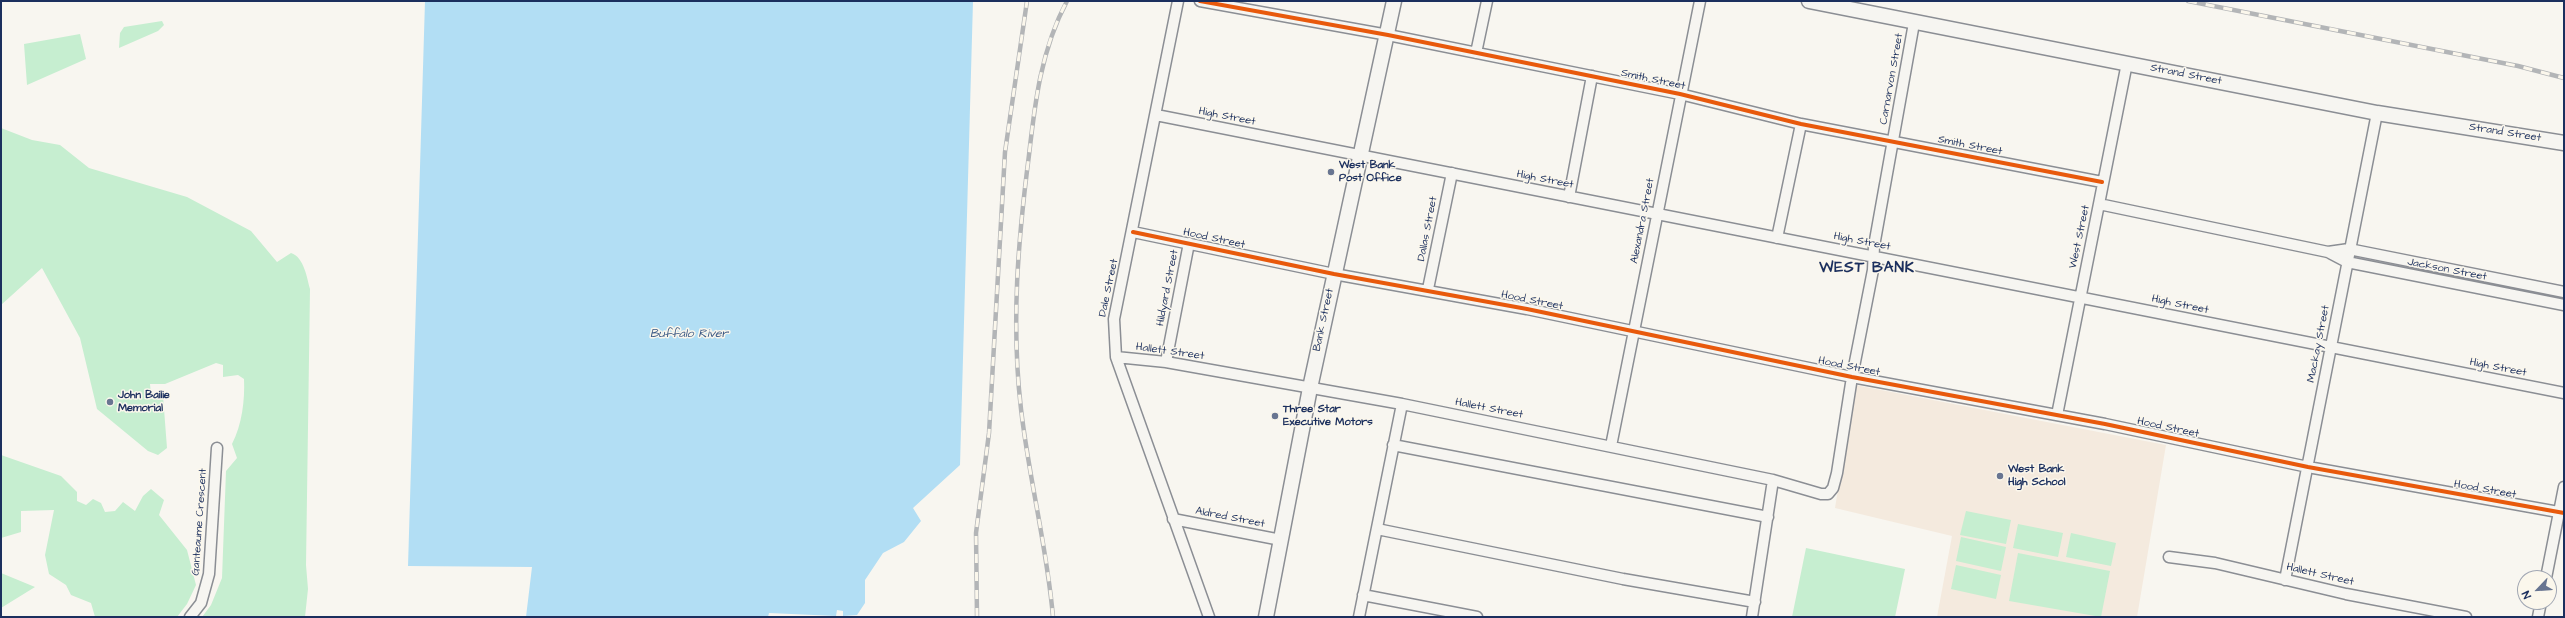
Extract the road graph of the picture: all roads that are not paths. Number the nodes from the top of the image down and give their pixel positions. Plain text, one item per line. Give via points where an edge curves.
1 (1178, 1) edge
2 (1200, 1) edge
3 (1394, 1) edge
4 (1487, 1) edge
5 (1700, 1) edge
6 (1809, 1) edge
7 (1914, 23) junction
8 (1388, 35) junction
9 (1476, 53) junction
10 (2127, 63) junction
11 (1592, 76) junction
12 (1680, 94) junction
13 (2377, 112) junction
14 (1156, 115) junction
15 (1801, 124) junction
16 (1894, 140) junction
17 (2564, 143) edge
18 (1361, 155) junction
19 (1452, 173) junction
20 (2102, 182) junction
21 (1569, 197) junction
22 (2099, 204) junction
23 (1657, 215) junction
24 (1133, 232) junction
25 (1777, 238) junction
26 (1189, 243) junction
27 (2349, 249) junction
28 (2328, 252) junction
29 (1874, 256) junction
30 (2347, 262) junction
31 (1334, 274) junction
32 (1428, 289) junction
33 (2564, 292) edge
34 (2079, 297) junction
35 (2564, 305) edge
36 (1633, 331) junction
37 (2332, 347) junction
38 (1116, 357) junction
39 (1166, 362) junction
40 (1852, 377) junction
41 (1310, 388) junction
42 (2564, 393) edge
43 (1402, 404) junction
44 (2057, 415) junction
45 (1393, 445) junction
46 (1611, 446) junction
47 (217, 448) dead end
48 (2308, 467) junction
49 (1837, 470) joint
50 (1773, 480) junction
51 (2564, 487) edge
52 (2561, 512) edge
53 (1768, 517) junction
54 (1173, 519) junction
55 (1377, 529) junction
56 (1281, 540) junction
57 (2169, 557) dead end
58 (2548, 570) edge
59 (2285, 580) junction
60 (1363, 595) junction
61 (1755, 602) junction
62 (190, 617) edge
63 (1209, 617) edge
64 (1266, 617) edge
65 (1359, 617) edge
66 (1477, 617) edge
67 (1752, 617) edge
68 (2466, 617) edge

1 - 14 street, Dale Street
2 - 8 street, Smith Street
3 - 8 street, Bank Street
4 - 9 street
5 - 12 street, Alexandra Street
6 - 7 street, Strand Street
7 - 10 street, Strand Street
7 - 16 street, Carnarvon Street
8 - 9 street, Smith Street
8 - 18 street, Bank Street
9 - 11 street, Smith Street
10 - 13 street, Strand Street
10 - 20 street, West Street
11 - 12 street, Smith Street
11 - 21 street
12 - 15 street, Smith Street
12 - 23 street, Alexandra Street
13 - 17 street, Strand Street
13 - 27 street, Mackay Street
14 - 18 street, High Street
14 - 24 street, Dale Street
15 - 16 street, Smith Street
15 - 25 street
16 - 20 street, Smith Street
16 - 29 street, Carnarvon Street
18 - 19 street, High Street
18 - 31 street, Bank Street
19 - 21 street, High Street
19 - 32 street, Dallas Street
20 - 22 street, West Street
21 - 23 street, High Street
22 - 28 street, Jackson Street
22 - 34 street, West Street
23 - 25 street, High Street
23 - 36 street, Alexandra Street
24 - 26 street, Hood Street
24 - 38 street, Dale Street via 1114,319
25 - 29 street, High Street
26 - 31 street, Hood Street
26 - 39 street, Hildyard Street
27 - 28 street, Jackson Street
27 - 30 street, Mackay Street
27 - 33 street, Jackson Street
28 - 30 street, Jackson Street
29 - 34 street, High Street
29 - 40 street, Carnarvon Street
30 - 35 street, Jackson Street
30 - 37 street, Mackay Street
31 - 32 street, Hood Street
31 - 41 street, Bank Street
32 - 36 street, Hood Street
34 - 37 street, High Street
34 - 44 street, West Street
36 - 40 street, Hood Street
36 - 46 street, Alexandra Street
37 - 42 street, High Street
37 - 48 street, Mackay Street
38 - 39 street, Hallett Street
38 - 54 street, Dale Street
39 - 41 street, Hallett Street
40 - 44 street, Hood Street
40 - 49 street, Carnarvon Street
41 - 43 street, Hallett Street
41 - 56 street, Bank Street
43 - 45 street
43 - 46 street, Hallett Street
44 - 48 street, Hood Street
45 - 53 street
45 - 55 street
46 - 50 street, Hallett Street
47 - 62 street, Ganteaume Crescent via 209,574 201,603
48 - 52 street, Hood Street
48 - 59 street, Mackay Street
49 - 50 street, Hallett Street via 1833,488 1826,494
50 - 53 street
51 - 52 street
52 - 58 street
53 - 61 street
54 - 56 street, Aldred Street
54 - 63 street, Dale Street
55 - 60 street
55 - 61 street via 1623,579
56 - 64 street, Bank Street
57 - 59 street, Hallett Street via 2215,563
59 - 68 street, Hallett Street
60 - 65 street
60 - 66 street
61 - 67 street

